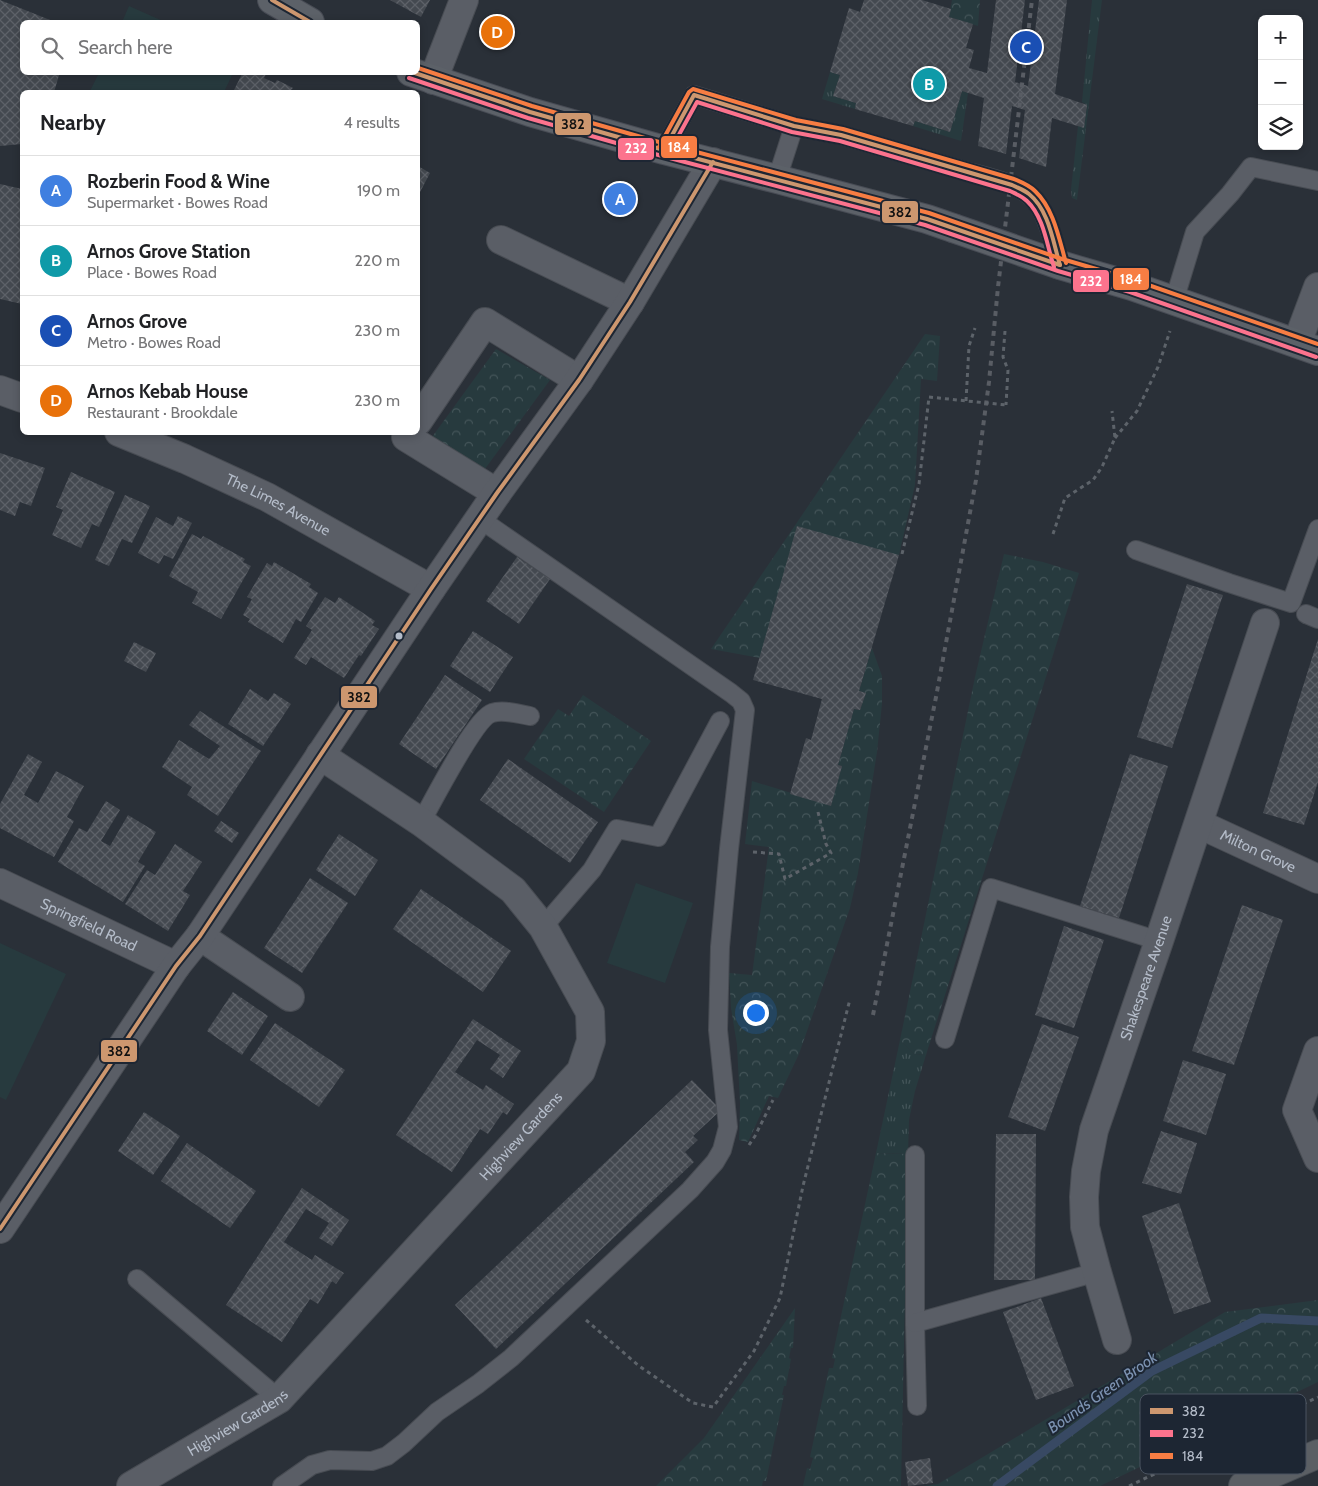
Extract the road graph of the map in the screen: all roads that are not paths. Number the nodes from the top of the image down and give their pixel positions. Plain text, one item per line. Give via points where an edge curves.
1 (272, 0) edge
2 (464, 0) edge
3 (307, 20) edge
4 (422, 76) edge
5 (794, 126) junction
6 (664, 150) junction
7 (713, 162) junction
8 (777, 178) junction
9 (1318, 182) edge
10 (501, 240) dead end
11 (1060, 265) junction
12 (1318, 287) edge
13 (1174, 301) junction
14 (630, 302) junction
15 (1308, 347) edge
16 (579, 380) junction
17 (0, 390) edge
18 (20, 397) edge
19 (420, 417) edge
20 (126, 435) edge
21 (407, 435) edge
22 (497, 493) junction
23 (480, 519) junction
24 (1318, 529) edge
25 (1136, 550) dead end
26 (431, 589) junction
27 (1265, 623) dead end
28 (530, 716) dead end
29 (720, 721) dead end
30 (320, 754) junction
31 (421, 822) junction
32 (1199, 824) junction
33 (1318, 879) edge
34 (0, 883) edge
35 (543, 927) junction
36 (200, 936) junction
37 (1159, 941) junction
38 (176, 966) junction
39 (290, 997) dead end
40 (945, 1039) dead end
41 (1318, 1051) edge
42 (1307, 1106) edge
43 (915, 1155) dead end
44 (1318, 1158) edge
45 (0, 1229) edge
46 (1097, 1272) junction
47 (137, 1279) dead end
48 (915, 1323) junction
49 (1117, 1340) dead end
50 (279, 1399) junction
51 (917, 1406) dead end
52 (1318, 1454) edge
53 (1306, 1459) edge
54 (1271, 1474) edge
55 (131, 1486) edge
56 (282, 1486) edge
57 (1243, 1486) edge

1 - 3 main road
2 - 4 street
4 - 6 main road via 530,112
5 - 6 lane via 694,95
5 - 8 lane
5 - 11 lane, bridge via 841,135 1012,185 1029,195 1039,206
6 - 7 main road
7 - 8 main road
7 - 14 street
8 - 11 main road, bridge via 927,219
9 - 13 lane via 1251,167 1195,232
10 - 14 street
11 - 13 main road
12 - 15 street
13 - 15 main road
14 - 16 street
16 - 19 street via 485,322
16 - 22 street
17 - 18 street
20 - 26 street, The Limes Avenue via 267,497
21 - 22 street
22 - 23 street
23 - 26 street
23 - 56 lane via 741,701 745,710 718,988 718,1030 728,1127 715,1162 690,1190 511,1358 437,1412 387,1456 372,1461 330,1460 312,1464
24 - 25 lane via 1291,603
26 - 30 street
27 - 32 street, Shakespeare Avenue
28 - 31 lane via 499,711 482,720
29 - 35 lane via 658,837 617,829 592,870
30 - 31 street, Highview Gardens
30 - 36 street
31 - 35 street, Highview Gardens via 513,890
32 - 33 street, Milton Grove
32 - 37 street, Shakespeare Avenue
34 - 38 street, Springfield Road
35 - 50 street, Highview Gardens via 590,1012 591,1041 580,1071
36 - 38 street
36 - 39 street
37 - 40 lane via 992,888
37 - 46 street, Shakespeare Avenue via 1094,1130 1086,1171 1085,1226
38 - 45 street
41 - 42 street
42 - 44 street
43 - 48 lane
46 - 48 lane
46 - 49 street, Shakespeare Avenue
47 - 50 lane
48 - 51 lane
50 - 55 street, Highview Gardens
52 - 53 highway
54 - 57 highway

